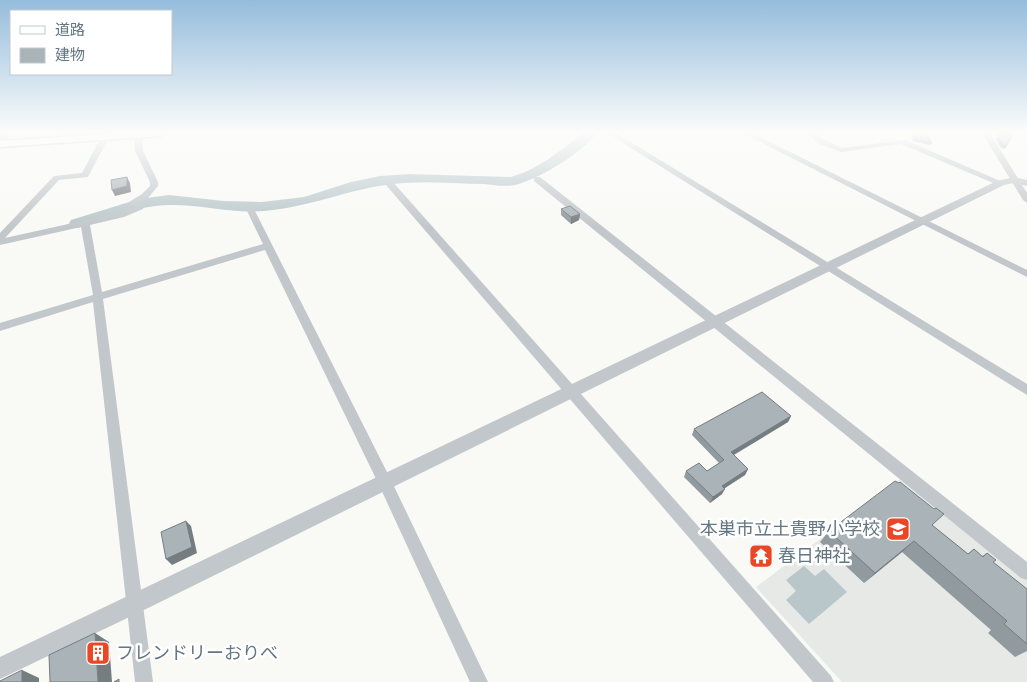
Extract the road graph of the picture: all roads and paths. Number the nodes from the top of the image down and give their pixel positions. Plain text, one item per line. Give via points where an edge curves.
1 (90, 165) edge
2 (146, 165) edge
3 (662, 165) edge
4 (809, 165) edge
5 (957, 165) edge
6 (1007, 165) edge
7 (536, 178) dead end
8 (1014, 180) junction
9 (389, 183) dead end
10 (1000, 183) junction
11 (1027, 183) edge
12 (1027, 200) edge
13 (136, 204) junction
14 (251, 211) dead end
15 (922, 222) junction
16 (85, 224) junction
17 (1, 238) edge
18 (267, 246) junction
19 (826, 267) junction
20 (1027, 274) edge
21 (98, 297) junction
22 (715, 322) junction
23 (0, 327) edge
24 (1027, 390) edge
25 (571, 392) junction
26 (384, 482) junction
27 (1027, 572) edge
28 (135, 604) junction
29 (0, 668) edge
30 (144, 682) edge
31 (480, 682) edge
32 (825, 682) edge

1 - 17 street via 85,175 57,178
2 - 13 street via 154,186
3 - 19 street
4 - 15 street
5 - 10 street
6 - 8 street
7 - 22 street
8 - 10 street
8 - 11 street
8 - 12 street
9 - 25 street
10 - 15 street
13 - 16 street via 140,207
13 - 17 street
14 - 18 street
15 - 19 street
15 - 20 street
16 - 17 street
16 - 21 street
18 - 21 street
18 - 26 street
19 - 22 street
19 - 24 street
21 - 23 street
21 - 28 street
22 - 25 street
22 - 27 street
25 - 26 street
25 - 32 street
26 - 28 street
26 - 31 street
28 - 29 street
28 - 30 street

